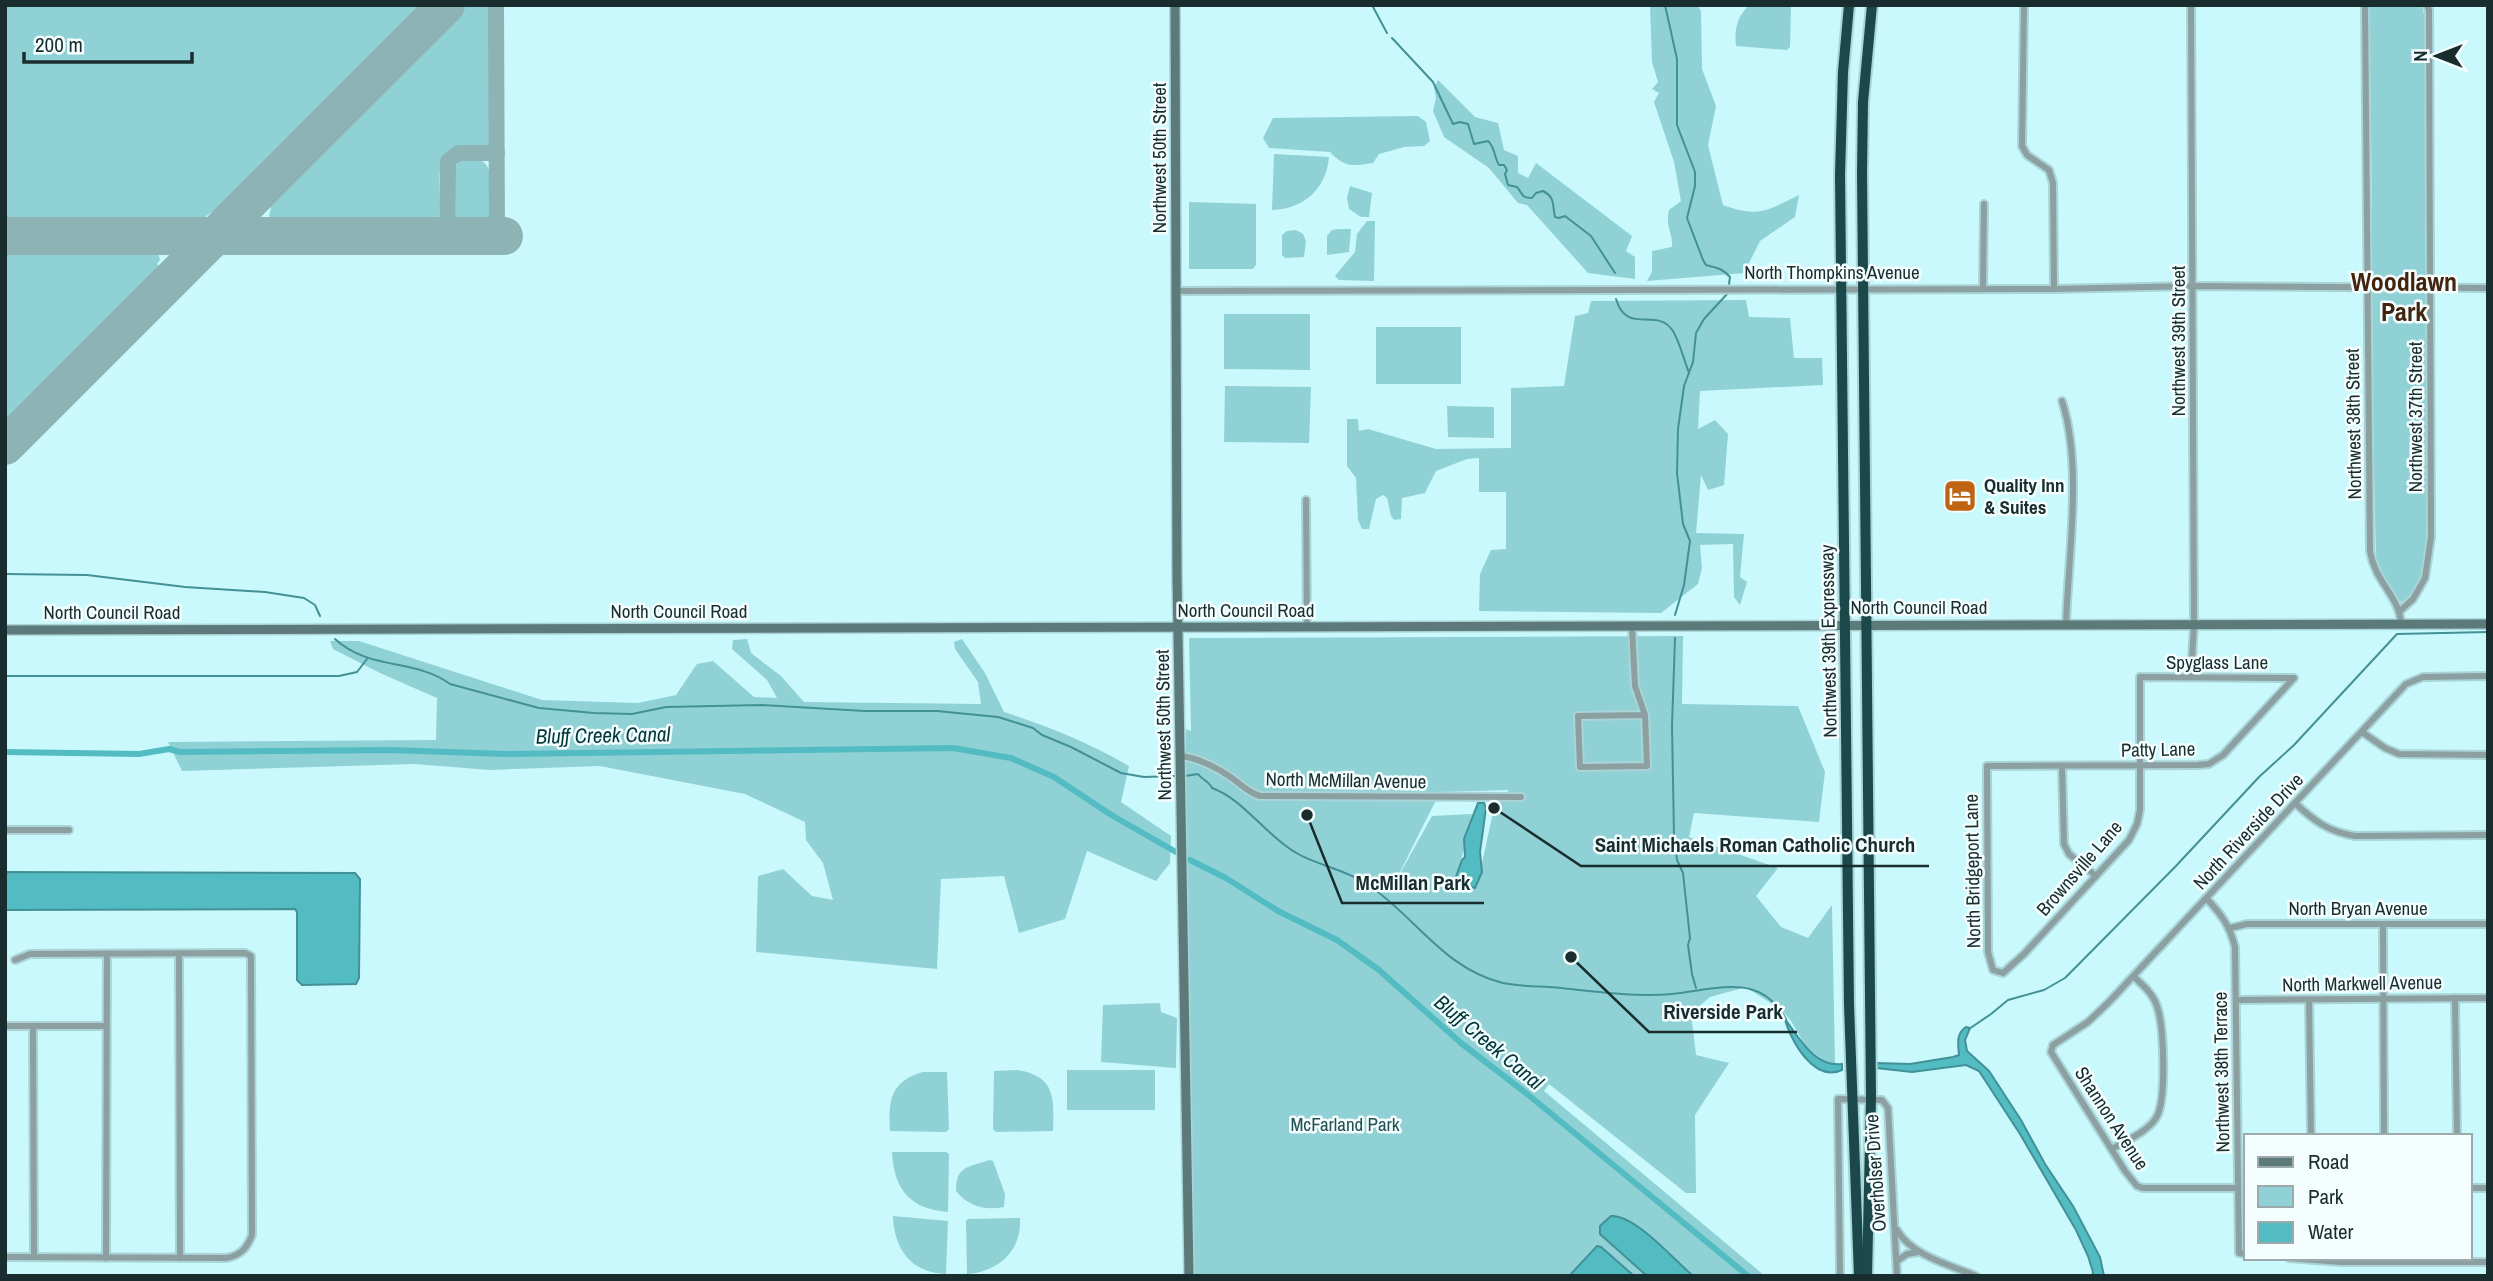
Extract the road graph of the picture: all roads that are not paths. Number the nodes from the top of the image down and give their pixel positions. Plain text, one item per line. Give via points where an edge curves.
1 (1175, 5) edge
2 (1849, 5) edge
3 (1872, 5) edge
4 (2024, 5) edge
5 (2191, 5) edge
6 (2365, 5) edge
7 (2427, 5) edge
8 (1842, 102) junction
9 (1863, 102) junction
10 (1984, 204) dead end
11 (2193, 286) junction
12 (1841, 288) junction
13 (2367, 288) junction
14 (2488, 288) edge
15 (1862, 289) junction
16 (1983, 289) junction
17 (2054, 289) junction
18 (2431, 289) junction
19 (1177, 291) junction
20 (2062, 401) dead end
21 (1306, 500) dead end
22 (2401, 610) junction
23 (1845, 624) junction
24 (1866, 624) junction
25 (2401, 624) junction
26 (2488, 624) edge
27 (2066, 625) junction
28 (2194, 625) junction
29 (1632, 626) junction
30 (1307, 627) junction
31 (1178, 628) junction
32 (5, 630) edge
33 (2488, 676) edge
34 (2140, 677) joint
35 (2191, 677) junction
36 (2294, 678) joint
37 (1645, 715) junction
38 (2362, 732) junction
39 (2488, 755) edge
40 (1181, 756) junction
41 (1987, 766) joint
42 (2062, 766) junction
43 (2140, 766) junction
44 (1521, 797) dead end
45 (2295, 803) junction
46 (5, 830) edge
47 (69, 830) dead end
48 (2488, 835) edge
49 (2096, 876) junction
50 (2207, 899) junction
51 (2383, 924) junction
52 (2488, 924) edge
53 (2230, 928) junction
54 (107, 954) junction
55 (179, 954) junction
56 (15, 960) dead end
57 (1997, 973) joint
58 (2134, 977) junction
59 (2383, 998) junction
60 (2455, 998) junction
61 (2488, 998) edge
62 (2236, 1000) junction
63 (2309, 1000) junction
64 (5, 1026) edge
65 (33, 1026) junction
66 (106, 1026) junction
67 (2051, 1052) joint
68 (1852, 1098) junction
69 (1871, 1098) junction
70 (2311, 1134) edge
71 (2384, 1134) edge
72 (2457, 1134) edge
73 (2112, 1149) junction
74 (2238, 1188) junction
75 (1895, 1228) junction
76 (1920, 1252) junction
77 (2243, 1254) edge
78 (5, 1257) edge
79 (34, 1257) junction
80 (106, 1258) junction
81 (180, 1258) junction
82 (2371, 1260) edge
83 (2488, 1262) edge
84 (1896, 1263) junction
85 (1188, 1276) edge
86 (1840, 1276) edge
87 (1859, 1276) edge
88 (1867, 1276) edge
89 (1897, 1276) edge
90 (1976, 1276) edge

1 - 19 main road, Northwest 50th Street
2 - 8 highway, Northwest 39th Expressway
3 - 9 highway, Northwest 39th Expressway
4 - 17 street via 2022,146 2049,170 2053,183
5 - 11 street, Northwest 39th Street
6 - 13 street, Northwest 38th Street
7 - 18 street, Northwest 37th Street
8 - 9 highway
8 - 12 highway, Northwest 39th Expressway
9 - 15 highway, Northwest 39th Expressway
10 - 16 street
11 - 13 street, North Thompkins Avenue
11 - 17 street, North Thompkins Avenue
11 - 28 street, Northwest 39th Street
12 - 15 street, North Thompkins Avenue
12 - 19 street, North Thompkins Avenue
12 - 23 highway, Northwest 39th Expressway
13 - 18 street, North Thompkins Avenue
13 - 22 street, Northwest 38th Street via 2370,551 2372,566
14 - 18 street, North Thompkins Avenue
15 - 16 street, North Thompkins Avenue
15 - 24 highway, Northwest 39th Expressway
16 - 17 street, North Thompkins Avenue
18 - 22 street, Northwest 37th Street via 2431,537 2425,578
19 - 31 main road, Northwest 50th Street
20 - 27 street via 2072,450
21 - 30 street
22 - 25 street
23 - 24 main road, North Council Road
23 - 29 main road, North Council Road
23 - 68 highway, Northwest 39th Expressway
24 - 27 main road, North Council Road
24 - 69 highway, Northwest 39th Expressway
25 - 26 main road, North Council Road
25 - 28 main road, North Council Road
27 - 28 main road, North Council Road
28 - 35 street, Northwest 39th Street
29 - 30 main road, North Council Road
29 - 37 street via 1636,687
30 - 31 main road, North Council Road
31 - 32 main road, North Council Road
31 - 40 main road, Northwest 50th Street
33 - 38 street, North Riverside Drive via 2414,680
34 - 35 street, Spyglass Lane
34 - 43 street, Brownsville Lane
35 - 36 street, Spyglass Lane
36 - 43 street, Patty Lane via 2223,755 2209,764
37 - 37 street via 1647,766 1580,767 1578,716
38 - 39 street via 2399,754
38 - 45 street, North Riverside Drive
40 - 44 street, North McMillan Avenue via 1222,772 1260,796
40 - 85 main road, Northwest 50th Street
41 - 42 street, Patty Lane
41 - 57 street, North Bridgeport Lane via 1988,952
42 - 43 street, Patty Lane
42 - 49 street via 2064,844 2069,854
43 - 49 street, Brownsville Lane via 2137,824 2129,840
45 - 48 street via 2339,834
45 - 50 street, North Riverside Drive
46 - 47 street
49 - 57 street, Brownsville Lane via 2010,968
50 - 53 street, Northwest 38th Terrace
50 - 58 street, North Riverside Drive
51 - 52 street, North Bryan Avenue
51 - 53 street, North Bryan Avenue via 2248,924
51 - 59 street
53 - 62 street, Northwest 38th Terrace
54 - 55 street
54 - 56 street via 30,954
54 - 66 street
55 - 81 street
55 - 81 street via 251,956 252,1235 235,1257
58 - 67 street, North Riverside Drive via 2088,1021 2053,1045
58 - 73 street via 2154,997 2158,1009 2162,1105 2154,1122
59 - 60 street, North Markwell Avenue
59 - 63 street, North Markwell Avenue
59 - 71 street
60 - 61 street, North Markwell Avenue
60 - 72 street
62 - 63 street, North Markwell Avenue
62 - 74 street, Northwest 38th Terrace
63 - 70 street
64 - 65 street
65 - 66 street
65 - 79 street
66 - 80 street
67 - 73 street, Shannon Avenue
68 - 69 street, Overholser Drive
68 - 86 street via 1838,1099
68 - 87 highway, Northwest 39th Expressway
69 - 75 street, Overholser Drive via 1882,1100 1888,1108
69 - 88 highway, Northwest 39th Expressway
73 - 74 street, Shannon Avenue via 2130,1179 2143,1188
74 - 77 street, Northwest 38th Terrace
75 - 76 street
75 - 84 street, Overholser Drive
76 - 84 street via 1907,1254
76 - 90 street
78 - 79 street
79 - 80 street
80 - 81 street
82 - 83 street
84 - 89 street, Overholser Drive

